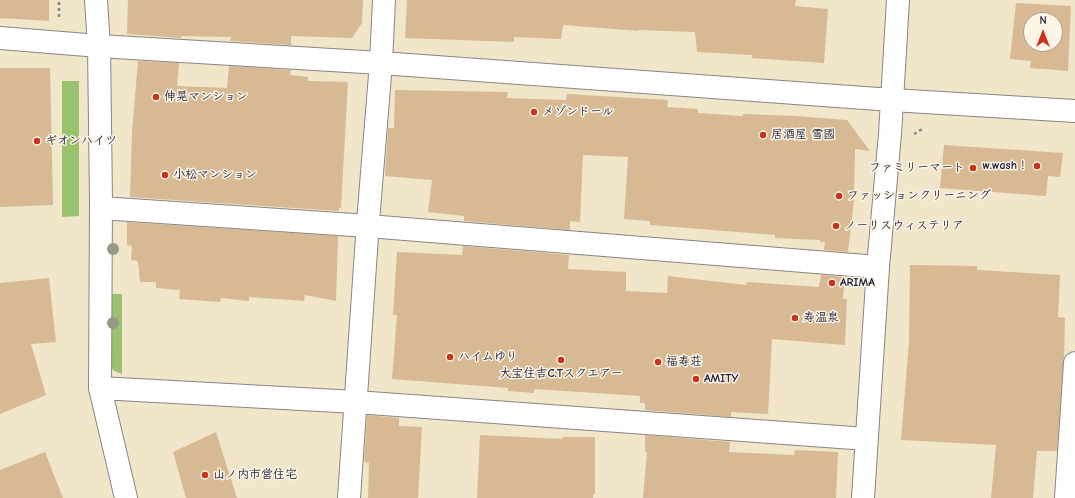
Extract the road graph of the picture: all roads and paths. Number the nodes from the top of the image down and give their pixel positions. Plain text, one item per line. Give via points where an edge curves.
1 (96, 0) edge
2 (384, 0) edge
3 (898, 0) edge
4 (0, 38) edge
5 (99, 46) junction
6 (381, 63) junction
7 (892, 100) junction
8 (1075, 111) edge
9 (101, 208) junction
10 (368, 226) junction
11 (878, 267) junction
12 (1075, 363) edge
13 (100, 388) junction
14 (356, 402) junction
15 (867, 439) junction
16 (126, 498) edge
17 (348, 498) edge
18 (863, 498) edge
19 (1066, 498) edge

1 - 5 street
2 - 6 street
3 - 7 street
4 - 5 street
5 - 6 street
5 - 9 street
6 - 7 street
6 - 10 street
7 - 8 street
7 - 11 street
9 - 10 street
9 - 13 street
10 - 11 street
10 - 14 street
11 - 15 street
12 - 19 street
13 - 14 street
13 - 16 street
14 - 15 street
14 - 17 street
15 - 18 street

